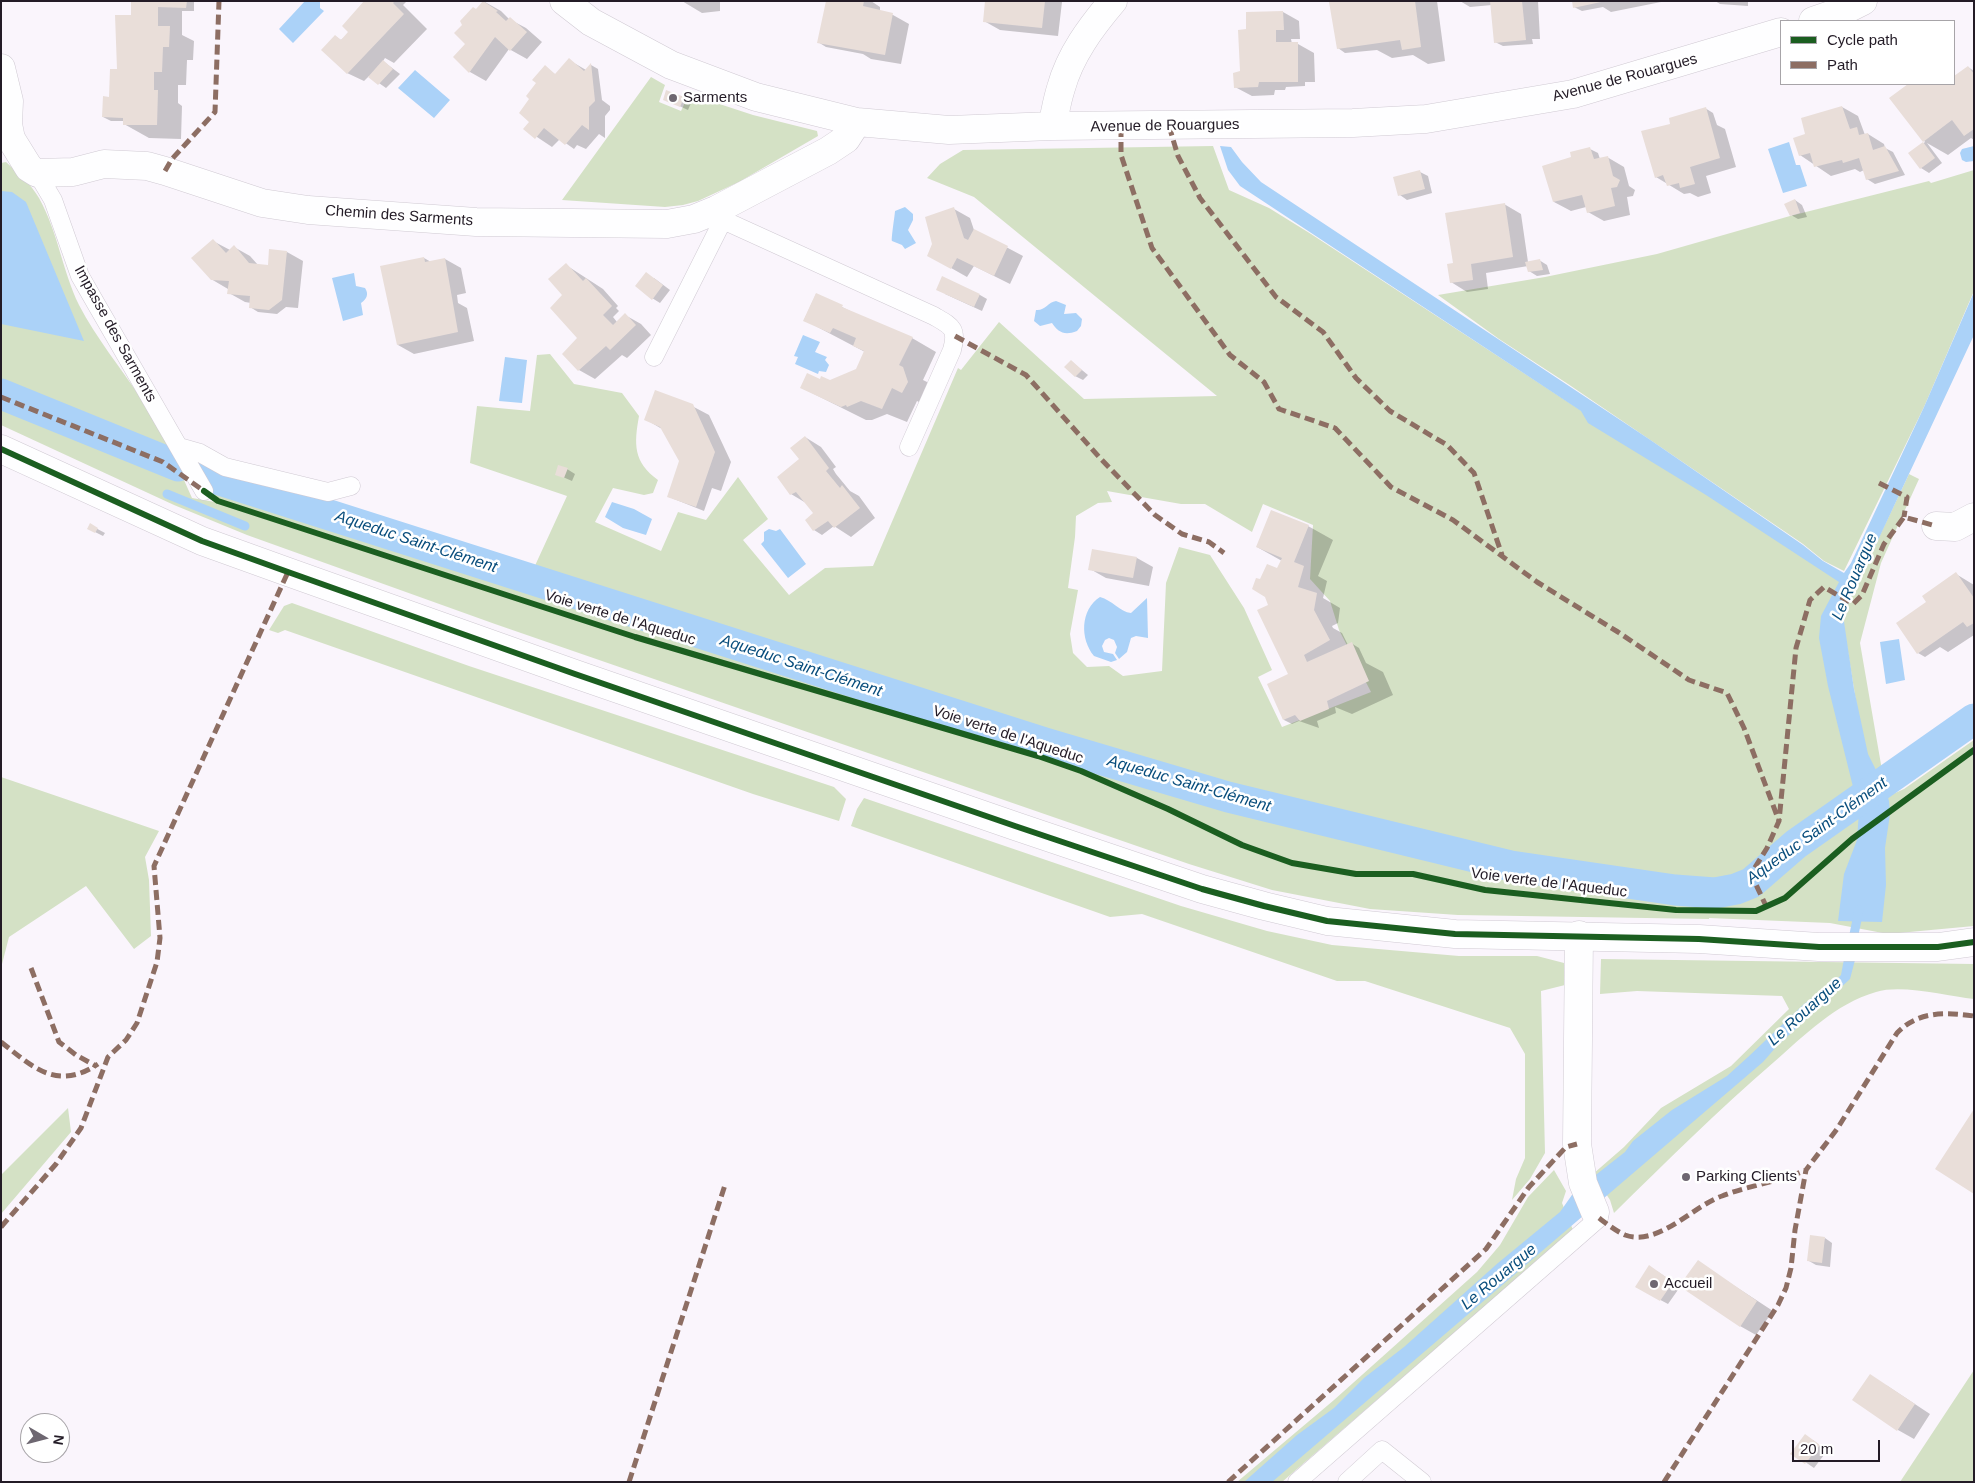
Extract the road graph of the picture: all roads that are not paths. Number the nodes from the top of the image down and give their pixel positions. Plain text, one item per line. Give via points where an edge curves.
1 (564, 1) edge
2 (1113, 1) edge
3 (1863, 1) edge
4 (1815, 20) edge
5 (1780, 32) edge
6 (1, 68) edge
7 (857, 122) junction
8 (1052, 126) junction
9 (37, 174) junction
10 (720, 215) junction
11 (654, 357) dead end
12 (179, 447) junction
13 (909, 447) dead end
14 (1, 449) edge
15 (351, 486) dead end
16 (204, 491) dead end
17 (1974, 517) edge
18 (1936, 526) dead end
19 (1579, 935) junction
20 (1974, 942) edge
21 (1938, 947) junction
22 (1974, 952) edge
23 (1595, 1212) joint
24 (1297, 1482) edge
25 (1347, 1482) edge
26 (1422, 1482) edge

1 - 7 street, Avenue de Rouargues via 592,22 671,64 756,97
2 - 8 street via 1078,48 1061,87
3 - 4 street
5 - 8 street, Avenue de Rouargues via 1572,94 1426,118 1353,123
6 - 9 street via 11,139 23,161
7 - 8 street, Avenue de Rouargues via 949,130
7 - 10 street, Chemin des Sarments via 846,139
9 - 10 street, Chemin des Sarments via 73,172 104,164 147,166 262,203 362,215 457,221 667,224
9 - 12 lane, Impasse des Sarments via 53,200 80,276
10 - 11 lane
10 - 13 lane via 951,326 955,336 952,350
12 - 15 lane via 200,453 225,467 328,492
12 - 16 lane, Impasse des Sarments
14 - 19 street via 202,541 584,678 1202,889 1327,921 1455,934
17 - 18 street via 1955,527
19 - 21 street via 1819,947
19 - 23 street via 1578,1144 1583,1183
20 - 21 street
21 - 22 street
23 - 24 lane via 1599,1218
25 - 26 lane via 1382,1450

